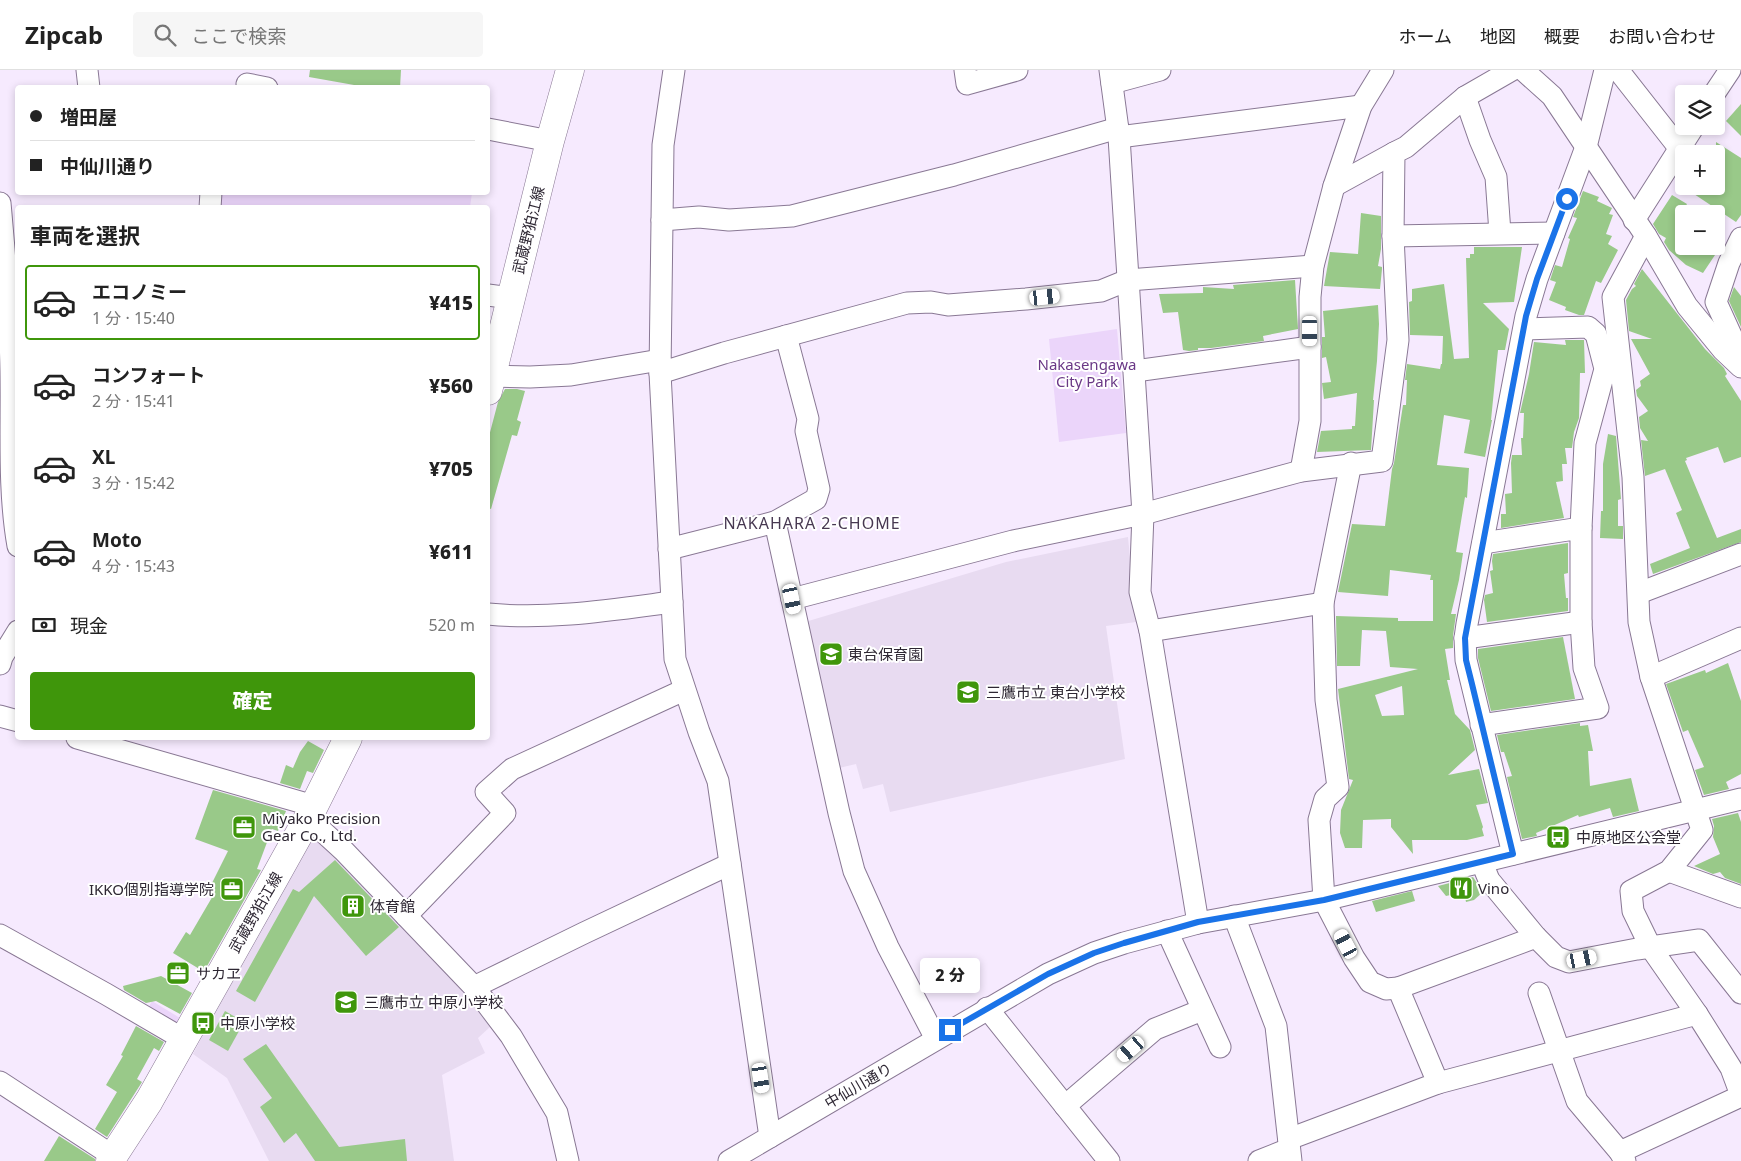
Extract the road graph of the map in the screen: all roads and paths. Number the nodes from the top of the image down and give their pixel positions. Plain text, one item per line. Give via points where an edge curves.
1 (87, 70) edge
2 (570, 70) edge
3 (674, 70) edge
4 (965, 70) edge
5 (1017, 70) edge
6 (1160, 70) edge
7 (1383, 70) edge
8 (1512, 70) edge
9 (1523, 70) edge
10 (1605, 70) edge
11 (1618, 70) edge
12 (1111, 76) edge
13 (89, 85) edge
14 (1465, 97) junction
15 (1360, 106) junction
16 (490, 129) edge
17 (1119, 133) junction
18 (550, 141) junction
19 (1677, 145) edge
20 (1586, 146) junction
21 (1394, 153) junction
22 (1675, 159) edge
23 (1334, 186) junction
24 (0, 203) edge
25 (662, 220) junction
26 (1640, 228) junction
27 (1500, 234) junction
28 (1554, 234) junction
29 (1393, 236) junction
30 (1741, 238) edge
31 (1313, 266) junction
32 (8, 270) edge
33 (1128, 280) junction
34 (499, 297) edge
35 (1524, 329) junction
36 (786, 336) junction
37 (1310, 348) junction
38 (1741, 357) edge
39 (660, 367) junction
40 (1741, 367) edge
41 (14, 368) edge
42 (1135, 371) junction
43 (490, 383) edge
44 (1351, 463) junction
45 (1301, 471) junction
46 (1144, 514) junction
47 (775, 522) junction
48 (1581, 528) junction
49 (15, 530) edge
50 (1483, 543) junction
51 (669, 549) junction
52 (1741, 554) edge
53 (1639, 593) junction
54 (792, 599) junction
55 (672, 602) junction
56 (1323, 604) junction
57 (490, 614) edge
58 (1581, 622) junction
59 (1150, 631) junction
60 (15, 636) edge
61 (1465, 638) junction
62 (1741, 638) edge
63 (1, 659) edge
64 (1651, 677) junction
65 (684, 690) junction
66 (0, 716) edge
67 (15, 720) edge
68 (1481, 725) junction
69 (83, 740) edge
70 (347, 740) edge
71 (1741, 799) edge
72 (1696, 809) junction
73 (311, 812) junction
74 (1513, 854) junction
75 (1482, 863) junction
76 (730, 864) junction
77 (1669, 871) junction
78 (1741, 897) edge
79 (1324, 900) junction
80 (406, 916) junction
81 (1234, 916) junction
82 (1198, 922) junction
83 (1166, 931) junction
84 (0, 935) edge
85 (1536, 937) junction
86 (1651, 948) junction
87 (474, 987) junction
88 (1398, 988) junction
89 (1539, 993) dead end
90 (1741, 993) edge
91 (988, 1008) junction
92 (1202, 1010) junction
93 (1697, 1014) junction
94 (183, 1039) junction
95 (936, 1039) junction
96 (1220, 1047) dead end
97 (1559, 1050) junction
98 (0, 1082) edge
99 (1438, 1082) junction
100 (1741, 1096) edge
101 (1065, 1106) junction
102 (770, 1137) junction
103 (1290, 1150) edge
104 (1622, 1157) edge
105 (111, 1158) edge
106 (568, 1161) edge
107 (728, 1161) edge
108 (1109, 1161) edge
109 (1259, 1161) edge

1 - 13 street
2 - 18 main road, 武蔵野狛江線
3 - 25 street via 663,145
4 - 5 street via 967,84
6 - 12 street
7 - 15 street
8 - 14 street
9 - 20 street via 1552,96
10 - 20 street
11 - 19 street
12 - 17 street
14 - 21 street via 1406,147
14 - 27 street via 1496,177
15 - 17 street
15 - 23 street
16 - 18 street
17 - 25 street via 792,216 729,220 699,216
17 - 33 street
18 - 34 main road, 武蔵野狛江線
20 - 26 street
20 - 28 street
21 - 23 street
21 - 29 street
22 - 26 street
23 - 31 street
24 - 32 street
25 - 39 street
26 - 40 street via 1687,306
26 - 53 street via 1613,297 1633,478
27 - 28 street
27 - 29 street
28 - 35 street via 1528,307
29 - 44 street via 1398,340 1382,461
30 - 38 street via 1716,302
31 - 33 street
31 - 37 street
32 - 41 street
33 - 36 street via 1101,291 1026,299 948,305 907,303
33 - 42 street
34 - 43 main road, 武蔵野狛江線
35 - 48 street via 1588,327 1596,334 1605,369 1585,443
35 - 50 street
36 - 39 street
36 - 47 street via 808,419 806,431 820,489 816,498
37 - 42 street
37 - 45 street via 1310,421
39 - 43 street
39 - 51 street
41 - 49 street via 12,488
42 - 46 street
44 - 45 street
44 - 56 street
45 - 46 street
46 - 54 street via 1012,541
46 - 59 street via 1140,592
47 - 51 street
47 - 54 street
48 - 50 street
48 - 58 street
50 - 61 street
51 - 55 street
52 - 53 street
53 - 64 street via 1640,622
54 - 95 street via 854,871 888,947
55 - 57 street via 543,616
55 - 65 street via 675,660
56 - 59 street
56 - 79 street via 1326,700 1338,787 1325,799 1319,820
58 - 61 street
58 - 68 street via 1584,668 1598,708
59 - 82 street
60 - 63 street
61 - 68 street via 1466,660
62 - 64 street
64 - 72 street
65 - 76 street via 718,781
65 - 80 street via 512,768 486,792 505,814
66 - 67 street
68 - 74 street
69 - 73 street
70 - 73 main road, 武蔵野狛江線
71 - 72 street, 中仙川通り
72 - 74 street, 中仙川通り
72 - 77 street via 1702,830
73 - 80 street via 344,852
73 - 94 main road, 武蔵野狛江線
74 - 75 street, 中仙川通り
75 - 79 street, 中仙川通り
75 - 85 street via 1489,880
76 - 87 street
76 - 102 street
77 - 78 street
77 - 86 street via 1631,891 1633,911
79 - 81 street, 中仙川通り
79 - 88 street via 1370,982 1386,989
80 - 87 street
81 - 82 street, 中仙川通り
81 - 103 street via 1276,1026
82 - 83 street, 中仙川通り
83 - 91 street, 中仙川通り via 1094,953 1048,974
83 - 92 street
84 - 94 street
85 - 86 street via 1556,958 1569,962
85 - 88 street
86 - 90 street via 1699,940
86 - 93 street
87 - 106 street via 511,1036 558,1112
88 - 99 street
89 - 97 street
91 - 95 street, 中仙川通り
91 - 101 street
92 - 96 street
92 - 101 street via 1154,1029
93 - 97 street
93 - 100 street via 1731,1068
94 - 105 main road, 武蔵野狛江線
95 - 102 street, 中仙川通り
97 - 99 street
97 - 104 street via 1577,1101
98 - 105 street
99 - 103 street
100 - 104 street
101 - 108 street
102 - 107 street, 中仙川通り
103 - 109 street

